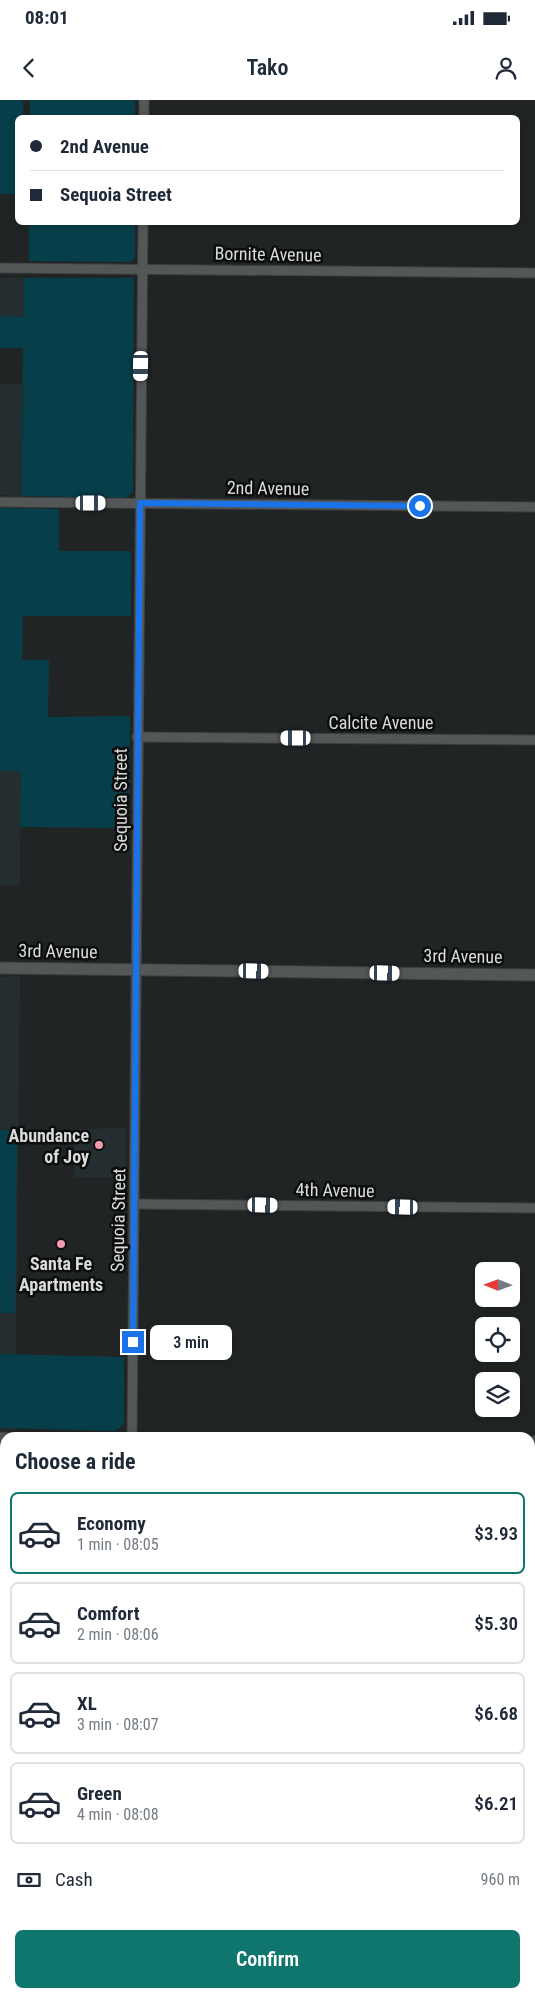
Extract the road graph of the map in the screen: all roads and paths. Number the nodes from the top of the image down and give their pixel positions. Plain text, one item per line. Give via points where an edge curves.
1 (144, 100) edge
2 (144, 115) edge
3 (143, 225) edge
4 (0, 268) edge
5 (142, 269) junction
6 (535, 273) edge
7 (0, 502) edge
8 (140, 503) junction
9 (535, 507) edge
10 (137, 737) junction
11 (535, 740) edge
12 (0, 968) edge
13 (136, 970) junction
14 (535, 975) edge
15 (134, 1204) junction
16 (535, 1208) edge
17 (132, 1432) edge

1 - 2 street
3 - 5 street, Sequoia Street
4 - 5 street, Bornite Avenue
5 - 6 street, Bornite Avenue
5 - 8 street, Sequoia Street
7 - 8 street, 2nd Avenue
8 - 9 street, 2nd Avenue
8 - 10 street, Sequoia Street
10 - 11 street, Calcite Avenue
10 - 13 street, Sequoia Street
12 - 13 street, 3rd Avenue
13 - 14 street, 3rd Avenue
13 - 15 street, Sequoia Street
15 - 16 street, 4th Avenue
15 - 17 street, Sequoia Street

